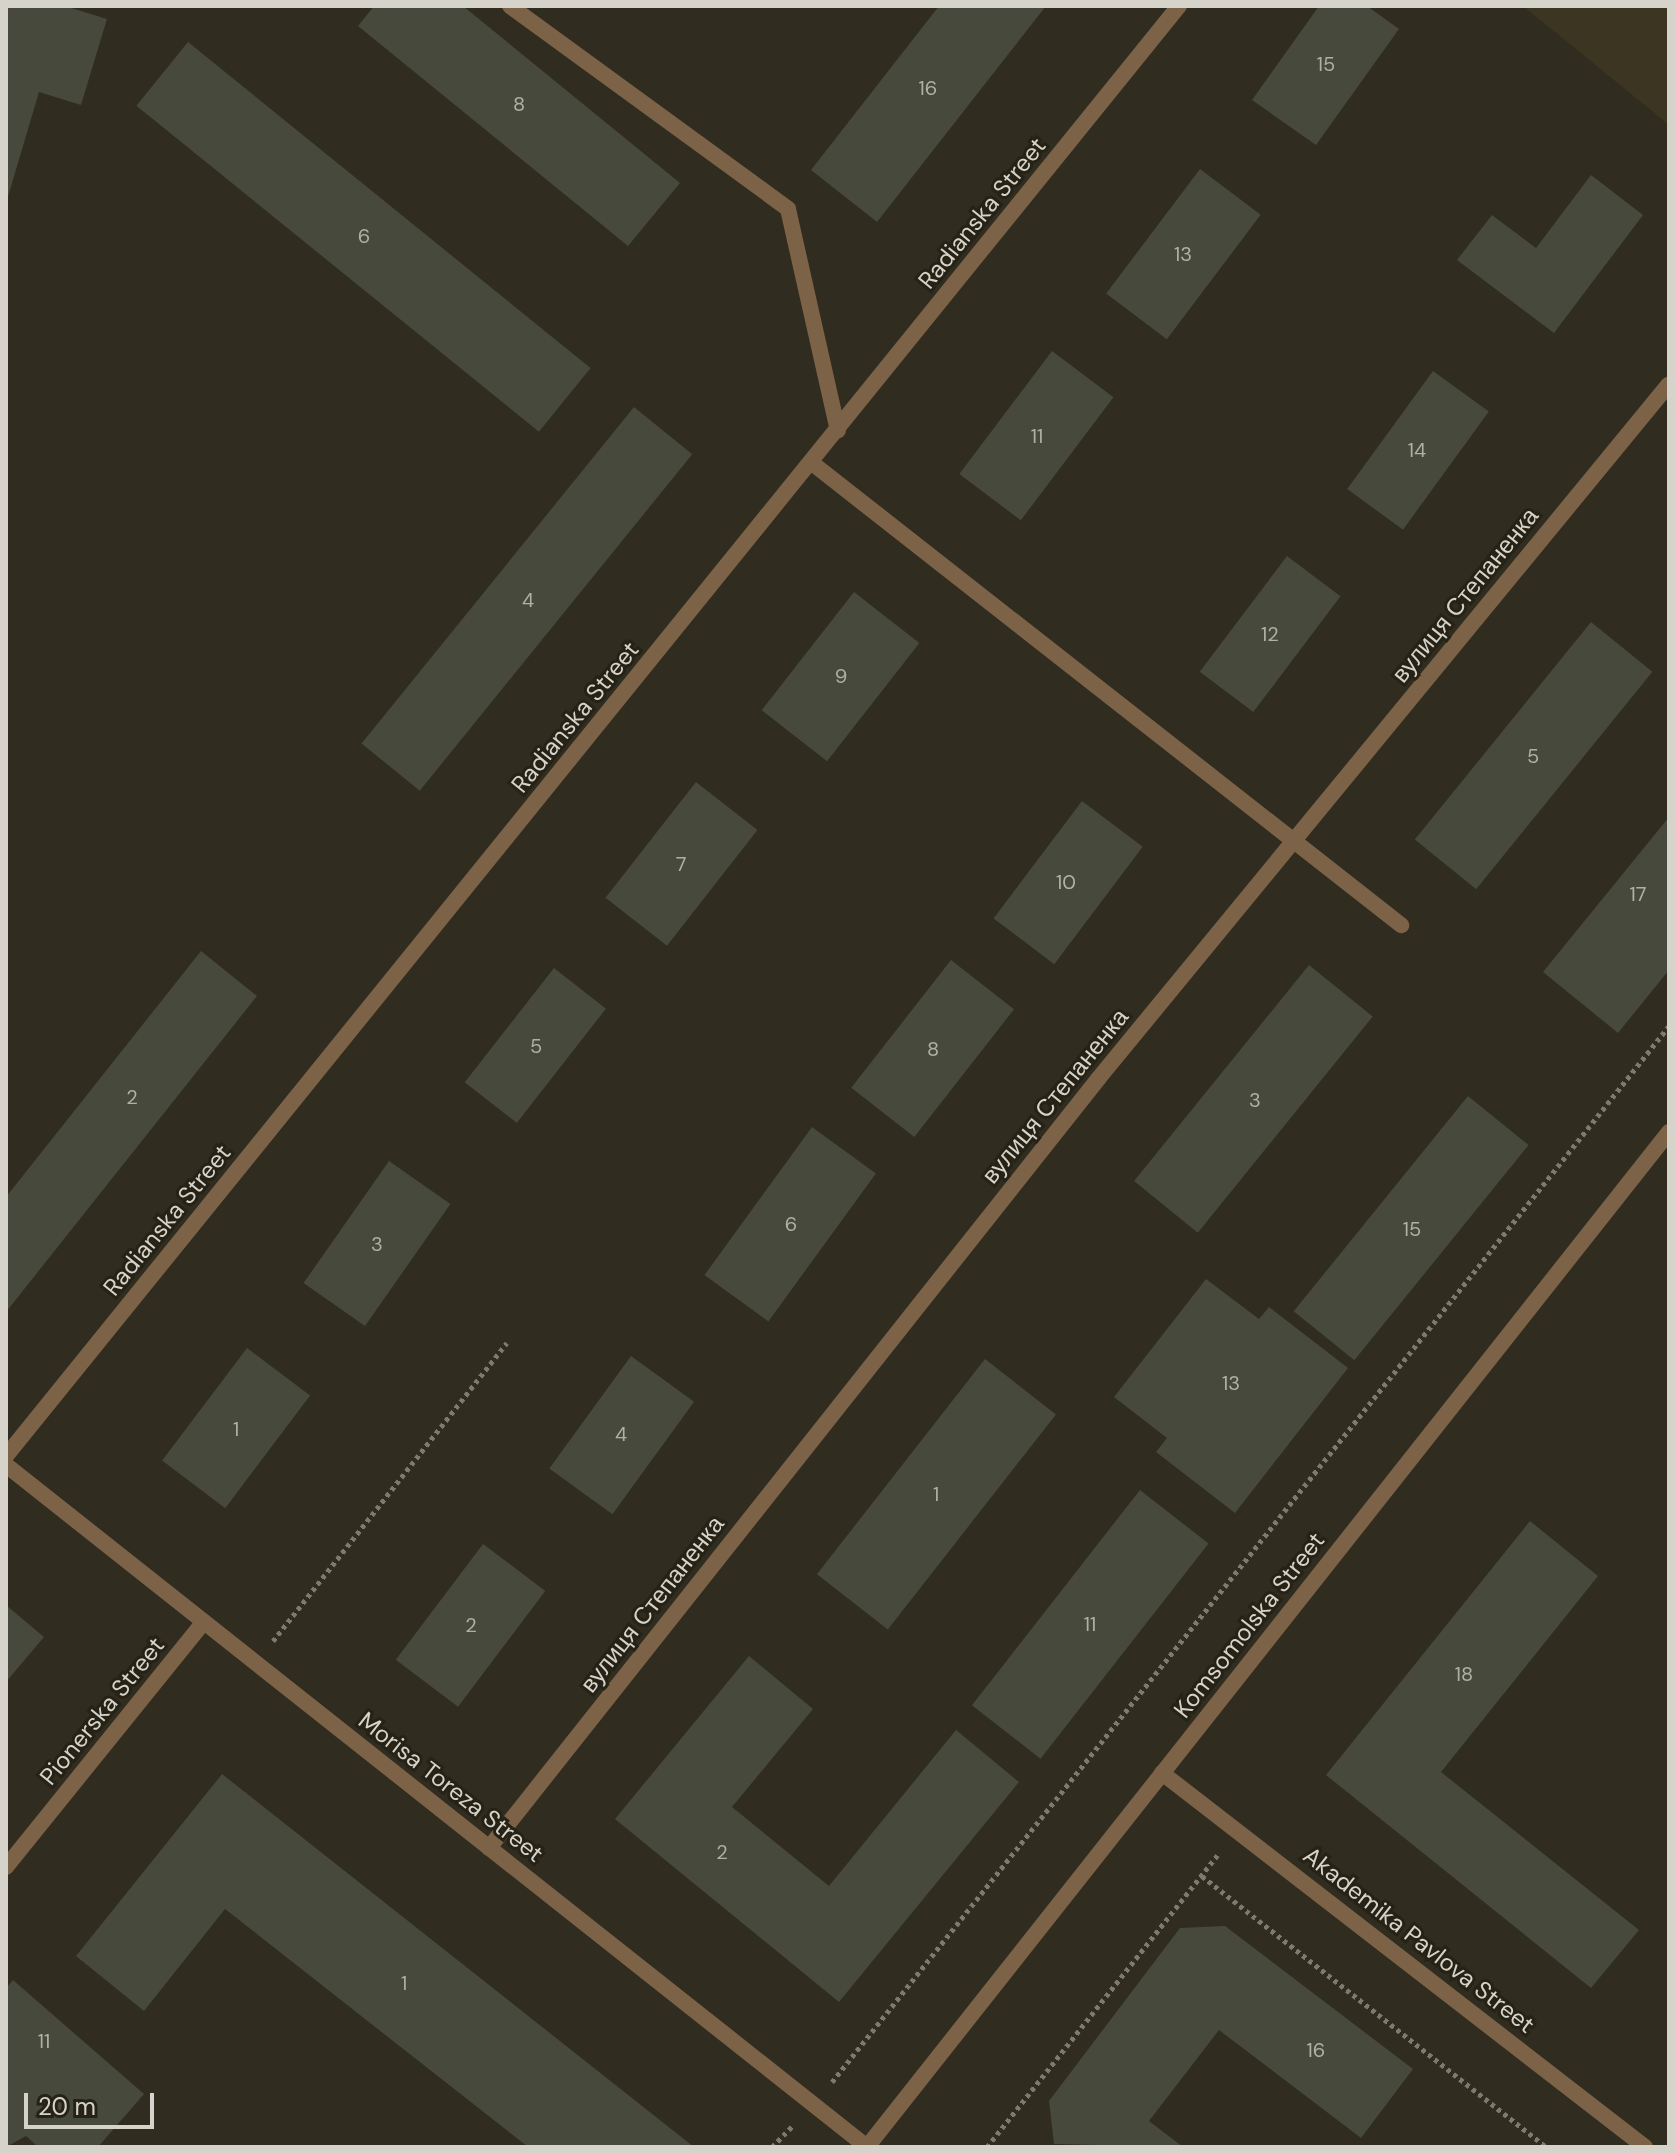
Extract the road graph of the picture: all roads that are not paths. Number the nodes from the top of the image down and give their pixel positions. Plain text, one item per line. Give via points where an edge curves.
1 (510, 6) edge
2 (1179, 6) edge
3 (1669, 384) edge
4 (838, 430) junction
5 (812, 463) junction
6 (1401, 925) dead end
7 (1669, 1132) edge
8 (6, 1456) edge
9 (6, 1465) edge
10 (204, 1622) junction
11 (1162, 1773) junction
12 (489, 1848) junction
13 (6, 1867) edge
14 (867, 2147) edge
15 (1645, 2147) edge

1 - 4 street via 788,209
2 - 4 street, Radianska Street
3 - 12 street, вулиця Степаненка via 1098,1079
4 - 5 street, Radianska Street
5 - 6 street
5 - 8 street, Radianska Street
7 - 11 street, Komsomolska Street
9 - 10 street, Morisa Toreza Street
10 - 12 street, Morisa Toreza Street
10 - 13 street, Pionerska Street
11 - 14 street, Komsomolska Street
11 - 15 street, Akademika Pavlova Street
12 - 14 street, Morisa Toreza Street

